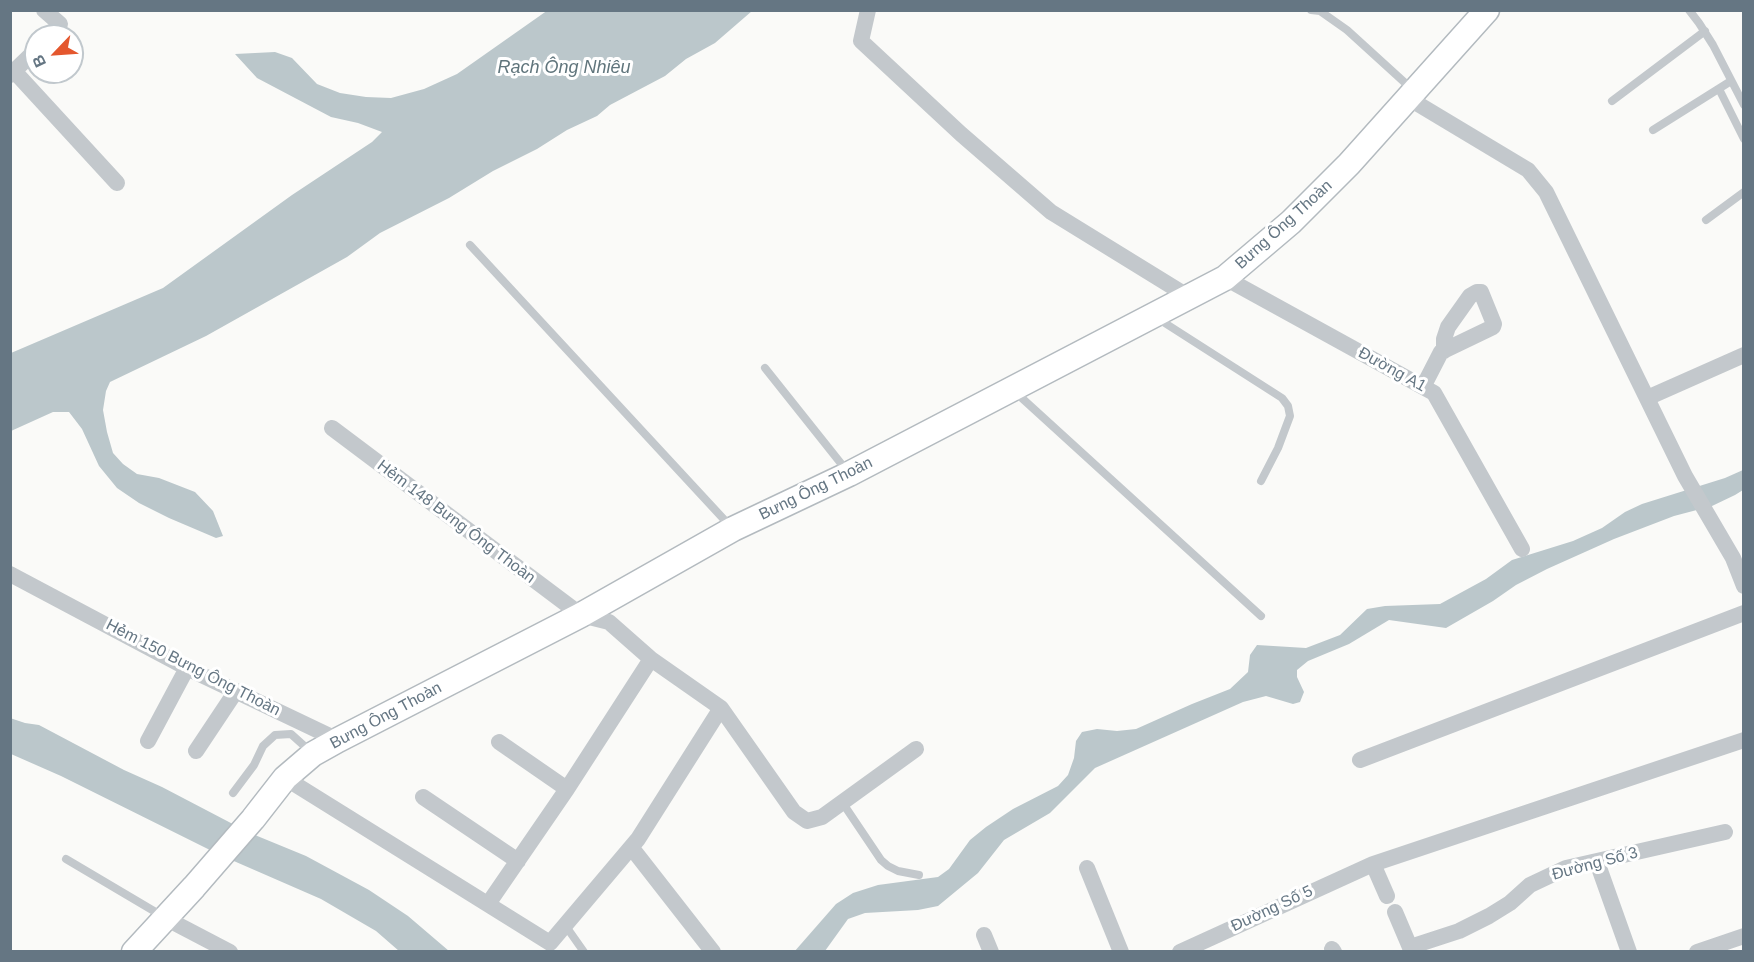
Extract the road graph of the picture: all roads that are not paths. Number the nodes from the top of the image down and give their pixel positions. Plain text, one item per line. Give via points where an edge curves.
1 (44, 10) edge
2 (868, 10) edge
3 (1311, 10) edge
4 (1486, 10) edge
5 (1689, 10) edge
6 (60, 24) edge
7 (1705, 31) junction
8 (24, 63) edge
9 (13, 74) edge
10 (1731, 81) junction
11 (1719, 89) junction
12 (1411, 94) junction
13 (1612, 101) dead end
14 (1743, 105) edge
15 (1653, 130) dead end
16 (1743, 139) edge
17 (117, 183) dead end
18 (1743, 192) edge
19 (1706, 220) dead end
20 (470, 244) dead end
21 (1225, 278) junction
22 (1189, 297) junction
23 (1154, 316) junction
24 (1444, 351) dead end
25 (1743, 355) edge
26 (765, 368) dead end
27 (1423, 387) junction
28 (1012, 389) junction
29 (1647, 398) junction
30 (332, 428) dead end
31 (849, 474) junction
32 (1261, 481) dead end
33 (734, 529) junction
34 (1522, 549) dead end
35 (10, 574) edge
36 (1743, 586) edge
37 (1743, 613) edge
38 (581, 615) junction
39 (1262, 616) dead end
40 (651, 659) junction
41 (187, 668) junction
42 (236, 690) junction
43 (721, 708) junction
44 (338, 740) junction
45 (1743, 740) edge
46 (148, 741) dead end
47 (499, 742) dead end
48 (915, 749) dead end
49 (196, 751) dead end
50 (313, 754) junction
51 (1360, 760) dead end
52 (285, 778) junction
53 (567, 789) junction
54 (233, 793) dead end
55 (423, 797) dead end
56 (843, 802) junction
57 (1725, 832) dead end
58 (631, 847) junction
59 (66, 859) dead end
60 (518, 861) junction
61 (1597, 862) junction
62 (1374, 864) junction
63 (1087, 868) dead end
64 (918, 875) dead end
65 (1387, 896) dead end
66 (488, 904) junction
67 (1395, 912) dead end
68 (165, 918) junction
69 (565, 925) junction
70 (984, 935) dead end
71 (1743, 936) edge
72 (1411, 949) edge
73 (134, 951) edge
74 (230, 951) edge
75 (584, 951) edge
76 (713, 951) edge
77 (991, 951) edge
78 (1121, 951) edge
79 (1181, 951) edge
80 (1629, 951) edge
81 (1697, 951) edge

1 - 6 street
2 - 22 street via 861,41 961,134 1051,212
3 - 12 lane via 1320,11 1347,30
4 - 12 street, Bưng Ông Thoàn
5 - 7 lane
7 - 10 lane
7 - 13 lane
8 - 9 street
9 - 17 street
10 - 11 lane
10 - 14 lane
11 - 15 lane
11 - 16 lane
12 - 21 street, Bưng Ông Thoàn via 1291,222
12 - 29 street via 1528,170 1546,192
18 - 19 lane
20 - 33 lane
21 - 22 street, Bưng Ông Thoàn
21 - 27 street, Đường A1
22 - 23 street, Bưng Ông Thoàn
23 - 28 street, Bưng Ông Thoàn
23 - 32 lane via 1282,398 1288,406 1290,416
24 - 27 street
25 - 29 street
26 - 31 lane
27 - 34 street, Đường A1 via 1434,393
28 - 31 street, Bưng Ông Thoàn
28 - 39 lane
29 - 36 street via 1685,476 1733,558
30 - 38 street, Hẻm 148 Bưng Ông Thoàn
31 - 33 street, Bưng Ông Thoàn
33 - 38 street, Bưng Ông Thoàn
35 - 41 street, Hẻm 150 Bưng Ông Thoàn
37 - 51 street
38 - 40 street via 609,622
38 - 44 street, Bưng Ông Thoàn
40 - 43 street
40 - 53 street
41 - 42 street, Hẻm 150 Bưng Ông Thoàn
41 - 46 street
42 - 44 street, Hẻm 150 Bưng Ông Thoàn
42 - 49 street
43 - 56 street via 794,812 807,821 822,817
43 - 58 street
44 - 50 street, Bưng Ông Thoàn
45 - 62 street, Đường Số 5
47 - 53 street
48 - 56 street
50 - 52 street, Bưng Ông Thoàn
50 - 54 lane via 291,734 275,735 263,746
52 - 66 street
52 - 68 street, Bưng Ông Thoàn
53 - 60 street
55 - 60 street
56 - 64 lane via 881,860 898,871
57 - 61 street, Đường Số 3
58 - 69 street
58 - 76 street
59 - 68 lane
60 - 66 street
61 - 72 street, Đường Số 3 via 1546,876 1489,916
61 - 80 street
62 - 65 street
62 - 79 street, Đường Số 5
63 - 78 street
66 - 69 street via 550,943
67 - 72 street
68 - 73 street, Bưng Ông Thoàn
68 - 74 street
69 - 75 lane
70 - 77 street
71 - 81 street

